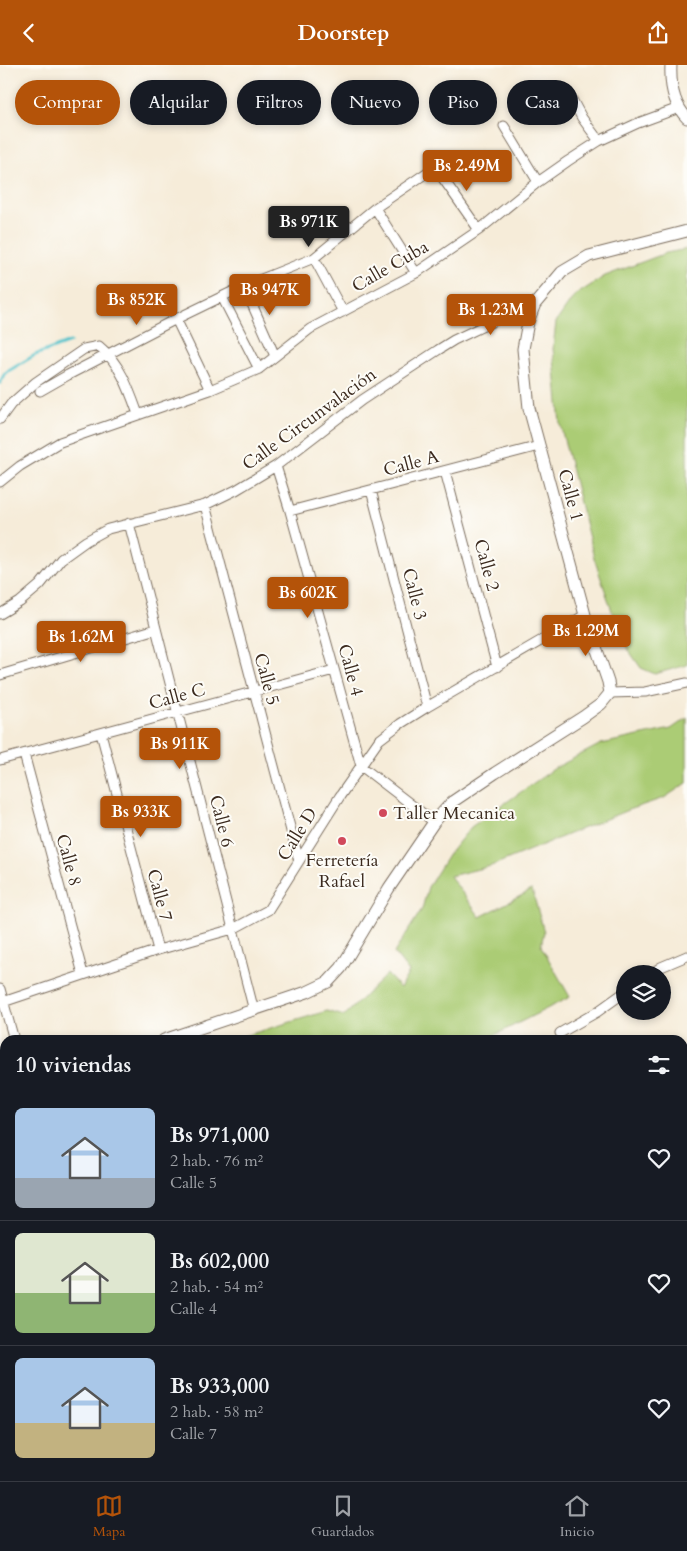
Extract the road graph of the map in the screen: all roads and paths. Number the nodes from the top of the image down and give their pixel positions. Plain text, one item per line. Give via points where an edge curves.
1 (671, 65) edge
2 (578, 111) edge
3 (684, 115) edge
4 (504, 126) dead end
5 (599, 141) junction
6 (538, 182) junction
7 (375, 208) junction
8 (479, 230) junction
9 (687, 231) edge
10 (314, 258) junction
11 (416, 273) junction
12 (244, 287) junction
13 (222, 297) junction
14 (535, 304) junction
15 (343, 312) junction
16 (176, 319) junction
17 (109, 354) junction
18 (275, 356) junction
19 (259, 369) junction
20 (210, 390) junction
21 (40, 391) dead end
22 (138, 414) junction
23 (0, 419) edge
24 (539, 446) junction
25 (276, 466) junction
26 (445, 471) junction
27 (0, 482) edge
28 (371, 490) junction
29 (205, 505) junction
30 (290, 511) junction
31 (129, 523) junction
32 (0, 614) edge
33 (585, 615) junction
34 (156, 629) junction
35 (497, 667) junction
36 (334, 670) junction
37 (0, 675) edge
38 (687, 683) edge
39 (254, 692) junction
40 (610, 693) junction
41 (427, 707) junction
42 (177, 712) junction
43 (101, 733) junction
44 (24, 753) junction
45 (0, 760) edge
46 (361, 767) junction
47 (434, 822) junction
48 (299, 861) junction
49 (233, 929) junction
50 (158, 950) junction
51 (687, 956) edge
52 (666, 965) edge
53 (83, 974) junction
54 (0, 989) edge
55 (616, 998) edge
56 (2, 1002) edge
57 (254, 1011) junction
58 (560, 1033) dead end
59 (12, 1035) edge
60 (180, 1035) edge

1 - 3 street via 672,93
2 - 5 street
3 - 5 street, Calle Cuba via 638,123
4 - 6 street
5 - 6 street, Calle Cuba
6 - 8 street, Calle Cuba
7 - 8 street via 435,167
7 - 10 street
7 - 11 street
8 - 11 street, Calle Cuba
9 - 14 street via 589,256 562,272
10 - 12 street
10 - 15 street
11 - 15 street, Calle Cuba
12 - 13 street
12 - 18 street
13 - 16 street
13 - 19 street
14 - 24 street, Calle 1 via 523,349 529,408
14 - 25 street, Calle Circunvalación via 438,350 362,399
15 - 18 street, Calle Cuba via 310,329
16 - 17 street
16 - 20 street
17 - 21 street
17 - 22 street
17 - 23 street via 99,346 84,349 36,382
18 - 19 street, Calle Cuba
19 - 20 street, Calle Cuba
20 - 22 street, Calle Cuba
22 - 27 street, Calle Cuba via 60,442 20,465
24 - 26 street, Calle A
24 - 33 street, Calle 1
25 - 29 street, Calle Circunvalación
25 - 30 street, Calle 4
26 - 28 street, Calle A
26 - 35 street, Calle 2
28 - 30 street, Calle A
28 - 41 street, Calle 3
29 - 31 street, Calle Circunvalación
29 - 39 street, Calle 5
30 - 36 street, Calle 4
31 - 32 street, Calle Circunvalación via 108,529 80,545 62,559 40,585
31 - 34 street, Calle 6
33 - 35 street, Calle D
33 - 40 street, Calle 1
34 - 37 street
34 - 42 street, Calle 6
35 - 41 street, Calle D
36 - 39 street, Calle C
36 - 46 street, Calle 4
38 - 40 street via 645,692
39 - 42 street, Calle C
39 - 48 street, Calle 5
40 - 47 street via 583,717 452,802
41 - 46 street, Calle D via 379,740
42 - 43 street, Calle C
42 - 49 street, Calle 6
43 - 44 street, Calle C
43 - 50 street, Calle 7
44 - 45 street, Calle C
44 - 53 street, Calle 8
46 - 47 street
46 - 48 street, Calle D
47 - 57 street via 389,887 341,968 328,981 307,992
48 - 49 street, Calle D via 268,910
49 - 50 street, Calle D
49 - 57 street, Calle 6
50 - 53 street, Calle D
51 - 52 street
53 - 56 street, Calle D
54 - 56 street
55 - 58 street
56 - 59 street
57 - 60 street

